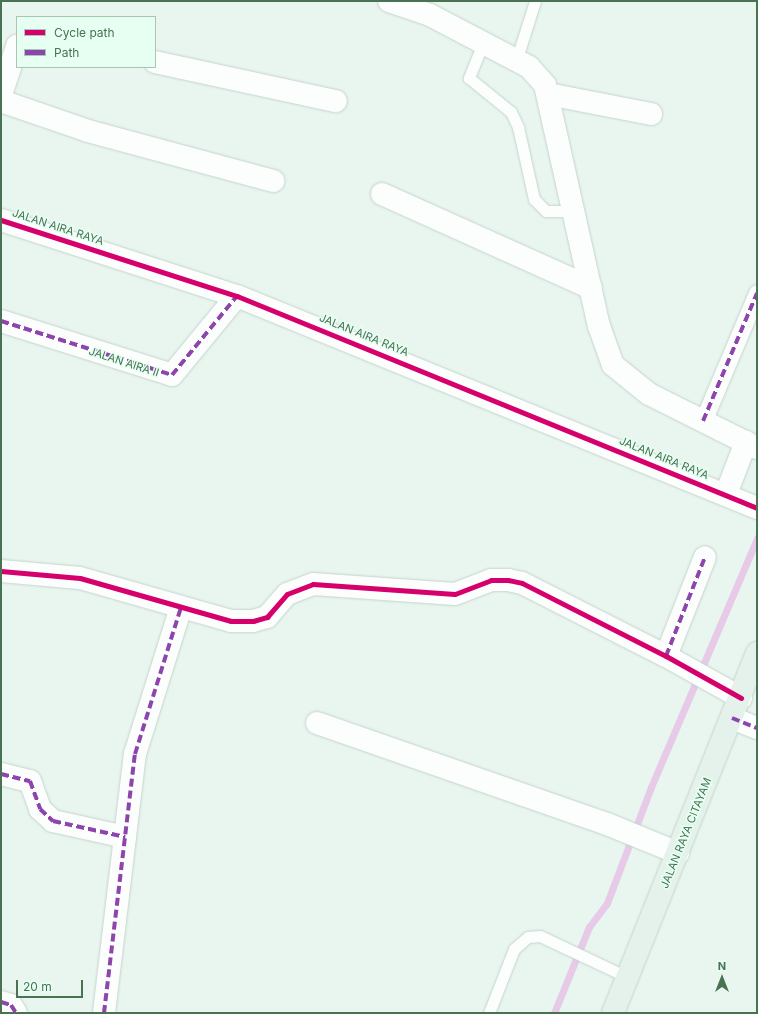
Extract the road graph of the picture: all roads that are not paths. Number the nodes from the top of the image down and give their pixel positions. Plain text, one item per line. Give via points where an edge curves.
1 (389, 1) edge
2 (535, 1) edge
3 (483, 43) junction
4 (16, 49) edge
5 (516, 61) junction
6 (156, 62) edge
7 (548, 94) junction
8 (1, 96) edge
9 (1, 101) edge
10 (336, 102) dead end
11 (651, 114) dead end
12 (273, 181) dead end
13 (382, 194) dead end
14 (575, 211) junction
15 (1, 220) edge
16 (591, 288) junction
17 (757, 293) edge
18 (237, 296) junction
19 (1, 321) edge
20 (703, 421) junction
21 (752, 445) edge
22 (734, 498) edge
23 (705, 557) dead end
24 (1, 571) edge
25 (181, 607) junction
26 (757, 653) edge
27 (669, 658) junction
28 (741, 698) junction
29 (732, 718) junction
30 (317, 723) dead end
31 (757, 728) edge
32 (1, 774) edge
33 (125, 837) junction
34 (678, 853) junction
35 (627, 977) junction
36 (1, 1002) edge
37 (16, 1013) edge
38 (104, 1013) edge
39 (489, 1013) edge
40 (613, 1013) edge

1 - 3 street via 430,14
2 - 5 lane
3 - 5 street
3 - 14 lane via 469,78 511,112 518,128 534,199 546,211
4 - 8 street
5 - 7 street via 529,67
6 - 10 street
7 - 11 street
7 - 14 street
9 - 12 street via 88,131
13 - 16 street
14 - 16 street
15 - 18 street, JALAN AIRA RAYA
16 - 20 street via 613,365 649,394
17 - 20 street
18 - 19 street, JALAN AIRA II via 172,375
18 - 22 street, JALAN AIRA RAYA
20 - 21 street
21 - 22 street
23 - 27 street
24 - 25 street via 80,578
25 - 27 street via 214,618 253,622 267,617 297,588 313,584 454,594 491,580 508,580 522,583
25 - 33 street via 135,754
26 - 28 main road, JALAN RAYA CITAYAM
27 - 28 street
28 - 29 main road, JALAN RAYA CITAYAM
29 - 31 street
29 - 34 main road, JALAN RAYA CITAYAM
30 - 34 street via 607,824
32 - 33 street via 30,781 40,809 53,821
33 - 38 street
34 - 35 main road, JALAN RAYA CITAYAM
35 - 39 lane via 540,936 528,937 514,949
35 - 40 main road, JALAN RAYA CITAYAM
36 - 37 street via 11,1005

